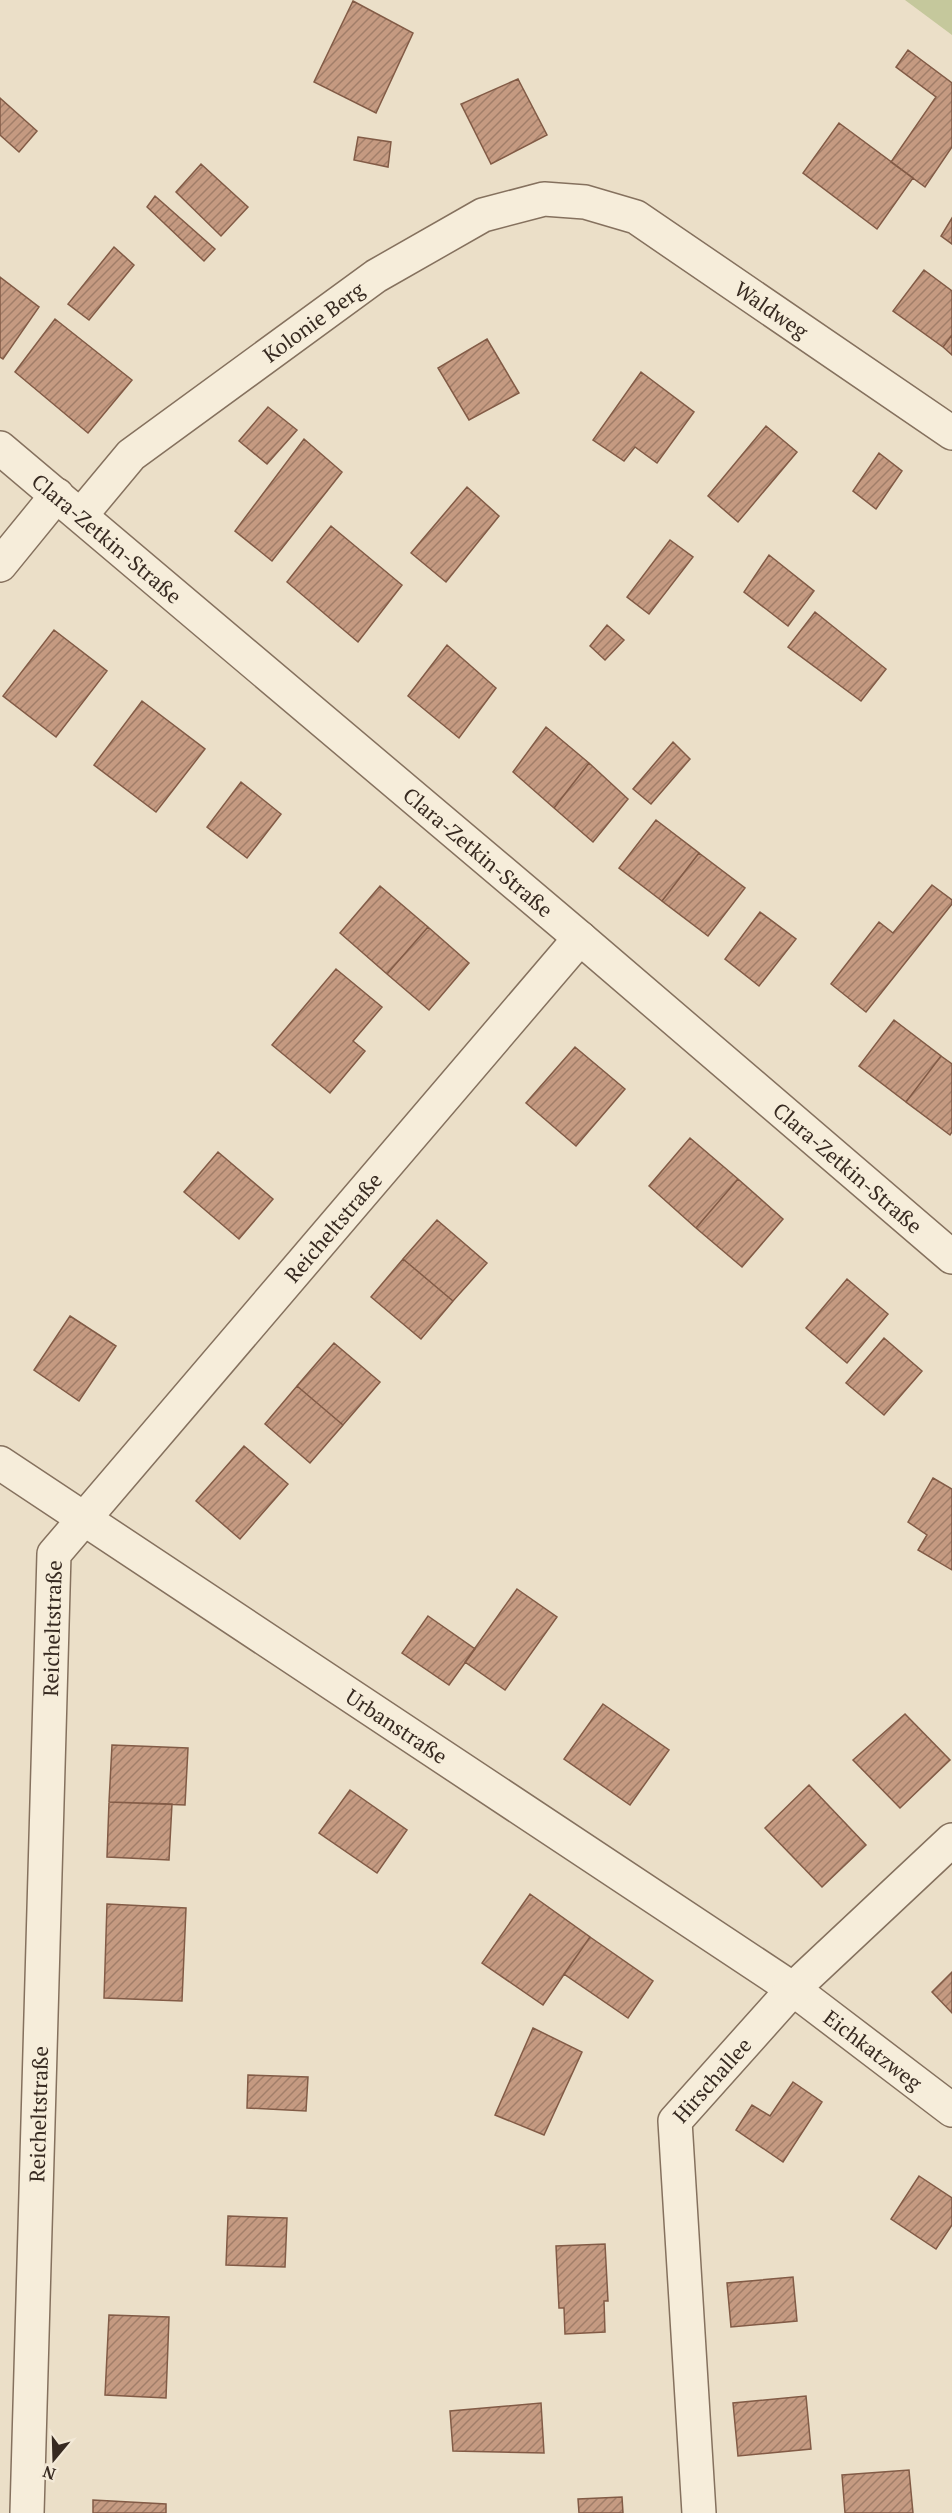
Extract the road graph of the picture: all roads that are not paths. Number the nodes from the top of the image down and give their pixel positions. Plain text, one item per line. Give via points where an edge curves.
1 (585, 202) joint
2 (952, 434) edge
3 (0, 448) edge
4 (69, 505) junction
5 (0, 565) edge
6 (580, 938) junction
7 (952, 1257) edge
8 (0, 1463) edge
9 (84, 1516) junction
10 (952, 1840) edge
11 (793, 1989) junction
12 (952, 2110) edge
13 (27, 2513) edge
14 (699, 2513) edge

1 - 2 street, Waldweg via 636,218
1 - 4 street, Kolonie Berg via 544,199 483,215 376,276 131,455
3 - 4 street, Clara-Zetkin-Straße
4 - 5 street, Kolonie Berg
4 - 6 street, Clara-Zetkin-Straße
6 - 7 street, Clara-Zetkin-Straße
6 - 9 street, Reicheltstraße
8 - 9 street, Urbanstraße
9 - 11 street, Urbanstraße
9 - 13 street, Reicheltstraße via 54,1554
10 - 11 street, Hirschallee
11 - 12 street, Eichkatzweg
11 - 14 street, Hirschallee via 675,2121

